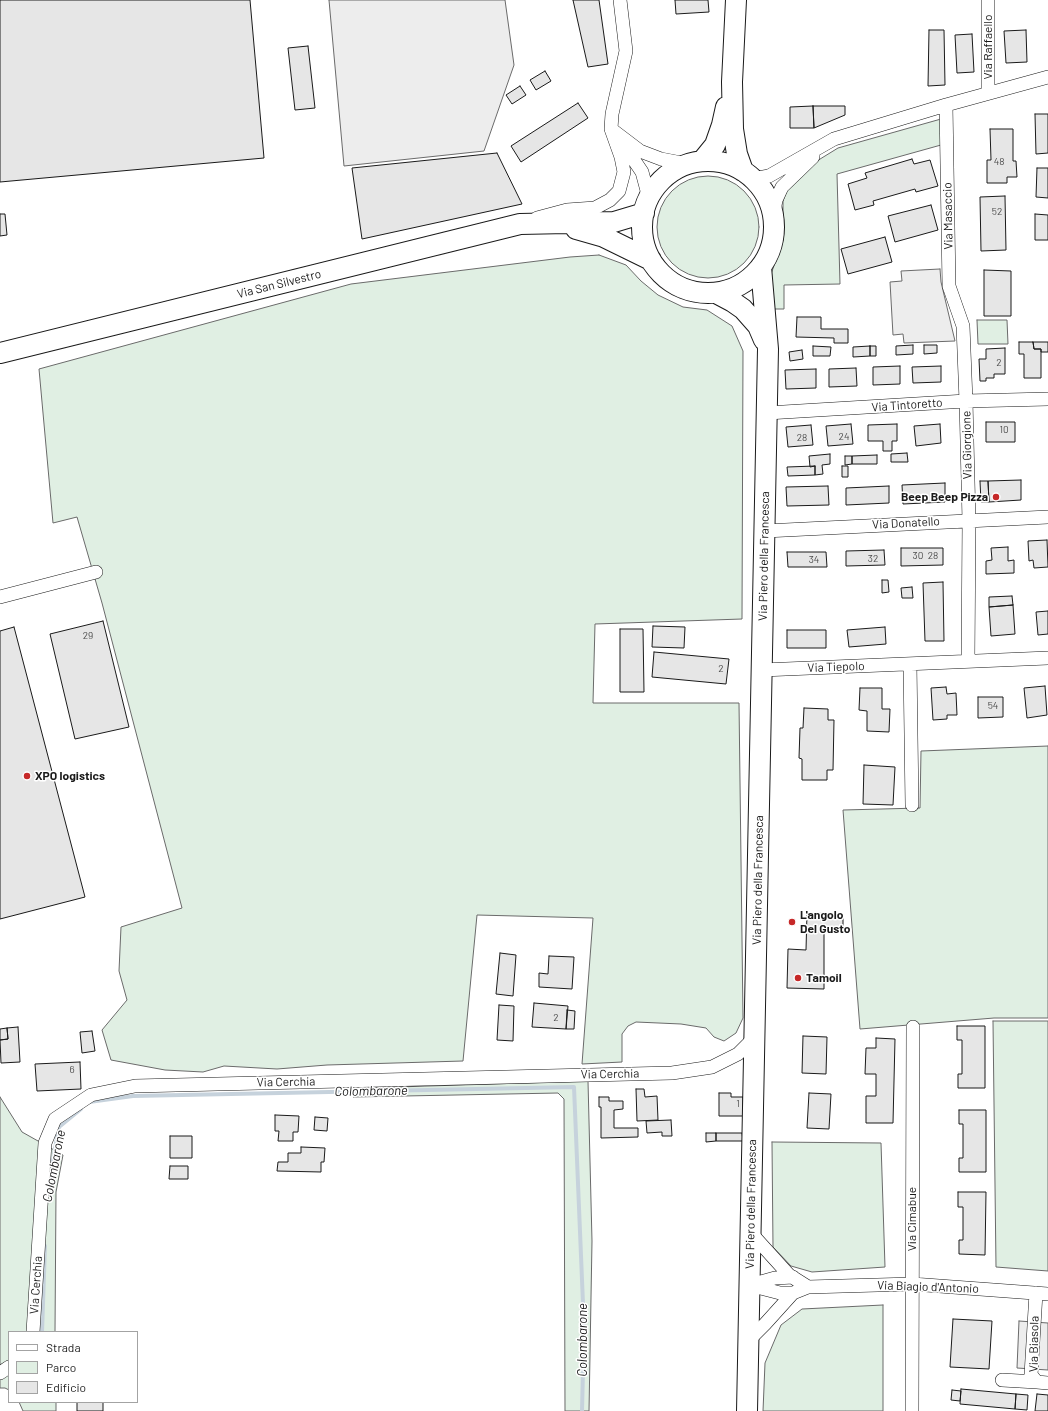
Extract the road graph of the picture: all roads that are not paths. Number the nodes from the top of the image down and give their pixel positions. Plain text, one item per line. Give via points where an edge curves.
1 (620, 0) edge
2 (736, 0) edge
3 (988, 0) edge
4 (1048, 77) edge
5 (732, 82) junction
6 (988, 93) junction
7 (946, 105) junction
8 (611, 129) junction
9 (834, 139) junction
10 (695, 162) junction
11 (747, 173) junction
12 (646, 205) junction
13 (773, 216) junction
14 (520, 224) junction
15 (558, 224) junction
16 (651, 260) junction
17 (761, 267) junction
18 (716, 293) junction
19 (963, 326) joint
20 (768, 349) junction
21 (0, 353) edge
22 (1048, 399) edge
23 (966, 401) junction
24 (767, 413) junction
25 (1048, 517) edge
26 (968, 520) junction
27 (765, 531) junction
28 (96, 572) dead end
29 (0, 597) edge
30 (1048, 658) edge
31 (968, 661) junction
32 (910, 664) junction
33 (762, 670) junction
34 (912, 805) dead end
35 (913, 1027) dead end
36 (754, 1038) junction
37 (751, 1232) junction
38 (793, 1277) junction
39 (912, 1284) junction
40 (749, 1285) junction
41 (808, 1287) junction
42 (792, 1293) junction
43 (1042, 1293) edge
44 (33, 1331) edge
45 (748, 1341) junction
46 (1002, 1380) dead end
47 (1043, 1383) edge
48 (747, 1411) edge
49 (912, 1411) edge

1 - 8 street via 626,51
2 - 5 main road
3 - 6 street, Via Raffaello
4 - 6 street
5 - 10 main road via 715,145
5 - 11 main road via 733,129 737,154
6 - 7 street
7 - 9 street
7 - 19 street, Via Masaccio via 949,286
8 - 10 street via 640,151 661,159
8 - 12 street via 642,172
8 - 14 street via 624,172 619,191 610,200 595,208 567,210
9 - 11 street via 769,176 758,178
9 - 13 street via 782,187
10 - 11 main road via 730,164
10 - 12 main road via 667,175 658,184
11 - 13 main road via 760,186 770,203
12 - 15 main road, Via San Silvestro via 614,222
12 - 16 main road via 642,231
13 - 17 main road via 771,247
14 - 15 main road, Via San Silvestro
14 - 21 main road, Via San Silvestro
15 - 16 main road, Via San Silvestro via 604,237
16 - 18 main road via 662,274 681,287 703,293
17 - 18 main road via 745,282
17 - 20 main road, Via Piero della Francesca
18 - 20 main road, Via Piero della Francesca via 734,302 751,317
19 - 23 street, Via Giorgione
20 - 24 main road, Via Piero della Francesca
22 - 23 street, Via Tintoretto
23 - 24 street, Via Tintoretto
23 - 26 street, Via Giorgione
24 - 27 main road, Via Piero della Francesca
25 - 26 street, Via Donatello
26 - 27 street, Via Donatello
26 - 31 street, Via Giorgione
27 - 33 main road, Via Piero della Francesca
28 - 29 street
30 - 31 street, Via Tiepolo
31 - 32 street, Via Tiepolo
32 - 33 street, Via Tiepolo
32 - 34 street
33 - 36 main road, Via Piero della Francesca
35 - 39 street, Via Cimabue
36 - 37 main road, Via Piero della Francesca
36 - 44 street, Via Cerchia via 738,1054 712,1067 672,1073 135,1086 91,1095 55,1119 45,1143
37 - 38 street
37 - 40 main road, Via Piero della Francesca
38 - 40 street via 775,1278
38 - 41 street
39 - 41 street, Via Biagio d'Antonio
39 - 43 street, Via Biagio d'Antonio
39 - 49 street, Via Cimabue
40 - 42 street, Via Biagio d'Antonio via 780,1293
40 - 45 main road, Via Piero della Francesca
41 - 42 street, Via Biagio d'Antonio
42 - 45 street, Via Biagio d'Antonio
43 - 47 street, Via Biasola via 1031,1375
45 - 48 main road, Via Piero della Francesca
46 - 47 street

